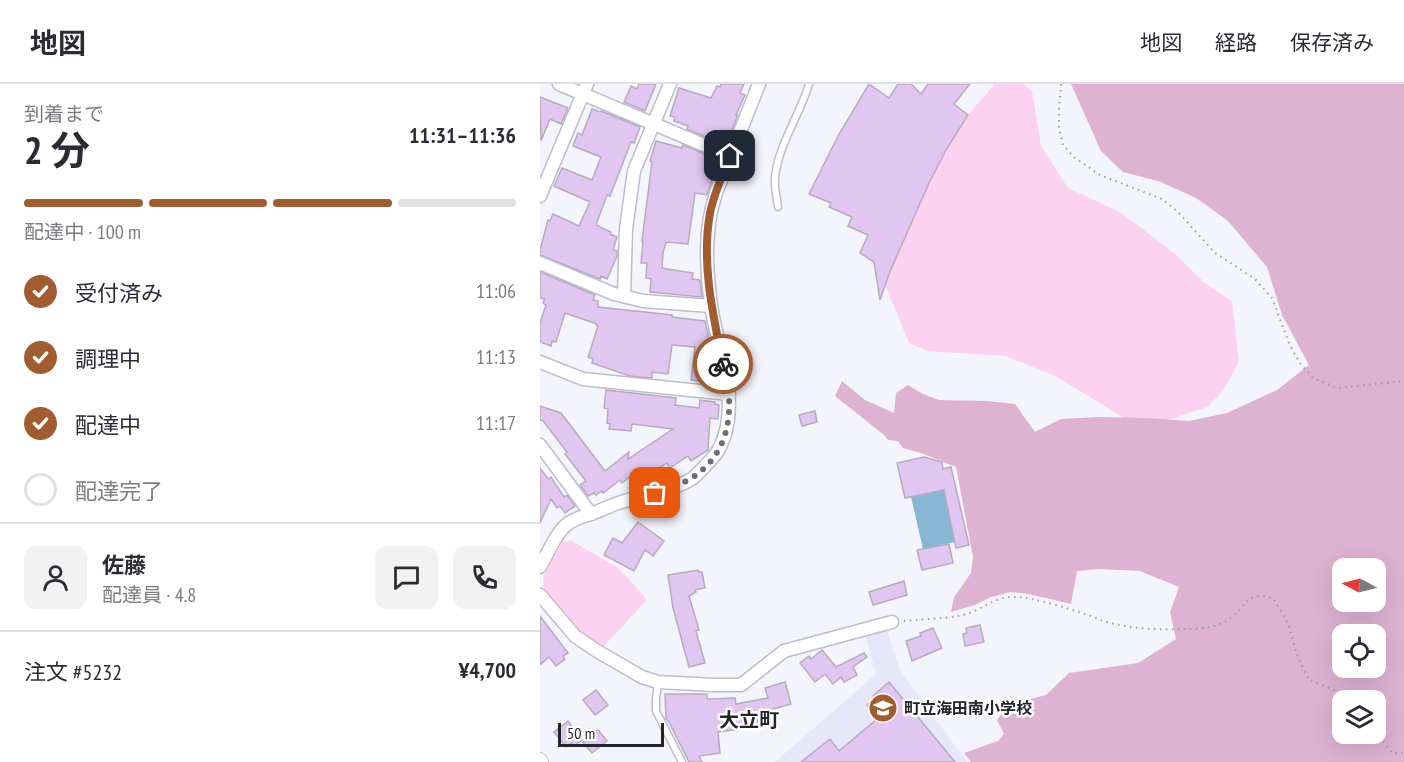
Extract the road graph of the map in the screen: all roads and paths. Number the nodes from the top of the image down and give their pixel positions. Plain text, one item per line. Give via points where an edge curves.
1 (560, 84) edge
2 (670, 84) edge
3 (759, 84) edge
4 (809, 84) edge
5 (1061, 84) edge
6 (585, 89) edge
7 (653, 124) junction
8 (730, 156) junction
9 (540, 196) edge
10 (777, 207) dead end
11 (540, 263) edge
12 (624, 296) junction
13 (711, 306) junction
14 (540, 362) edge
15 (1404, 381) edge
16 (729, 394) junction
17 (540, 445) edge
18 (591, 514) junction
19 (540, 567) edge
20 (540, 595) edge
21 (892, 622) joint
22 (658, 682) junction
23 (1334, 690) edge
24 (1385, 744) edge
25 (1404, 752) edge
26 (682, 762) edge

1 - 6 street
2 - 7 street
3 - 8 street
4 - 10 lane via 779,162 775,179
5 - 15 path via 1059,128 1063,145 1100,176 1162,199 1215,253 1255,279 1272,298 1289,343 1313,378 1336,388
6 - 7 street
6 - 9 street
7 - 8 street
7 - 12 street via 634,171 626,229
8 - 13 street via 710,211 707,232
11 - 12 street
12 - 13 street
13 - 16 street
14 - 16 street via 583,379
16 - 18 street via 726,434 720,449 694,477 671,489
17 - 18 street
18 - 19 street via 561,529
20 - 22 street via 575,636 642,677
21 - 22 street via 784,651 741,685
21 - 23 path via 963,615 1011,596 1063,607 1109,623 1203,628 1230,619 1255,596 1262,596 1273,598 1288,623 1308,680
22 - 26 lane via 656,711
24 - 25 path via 1393,754

